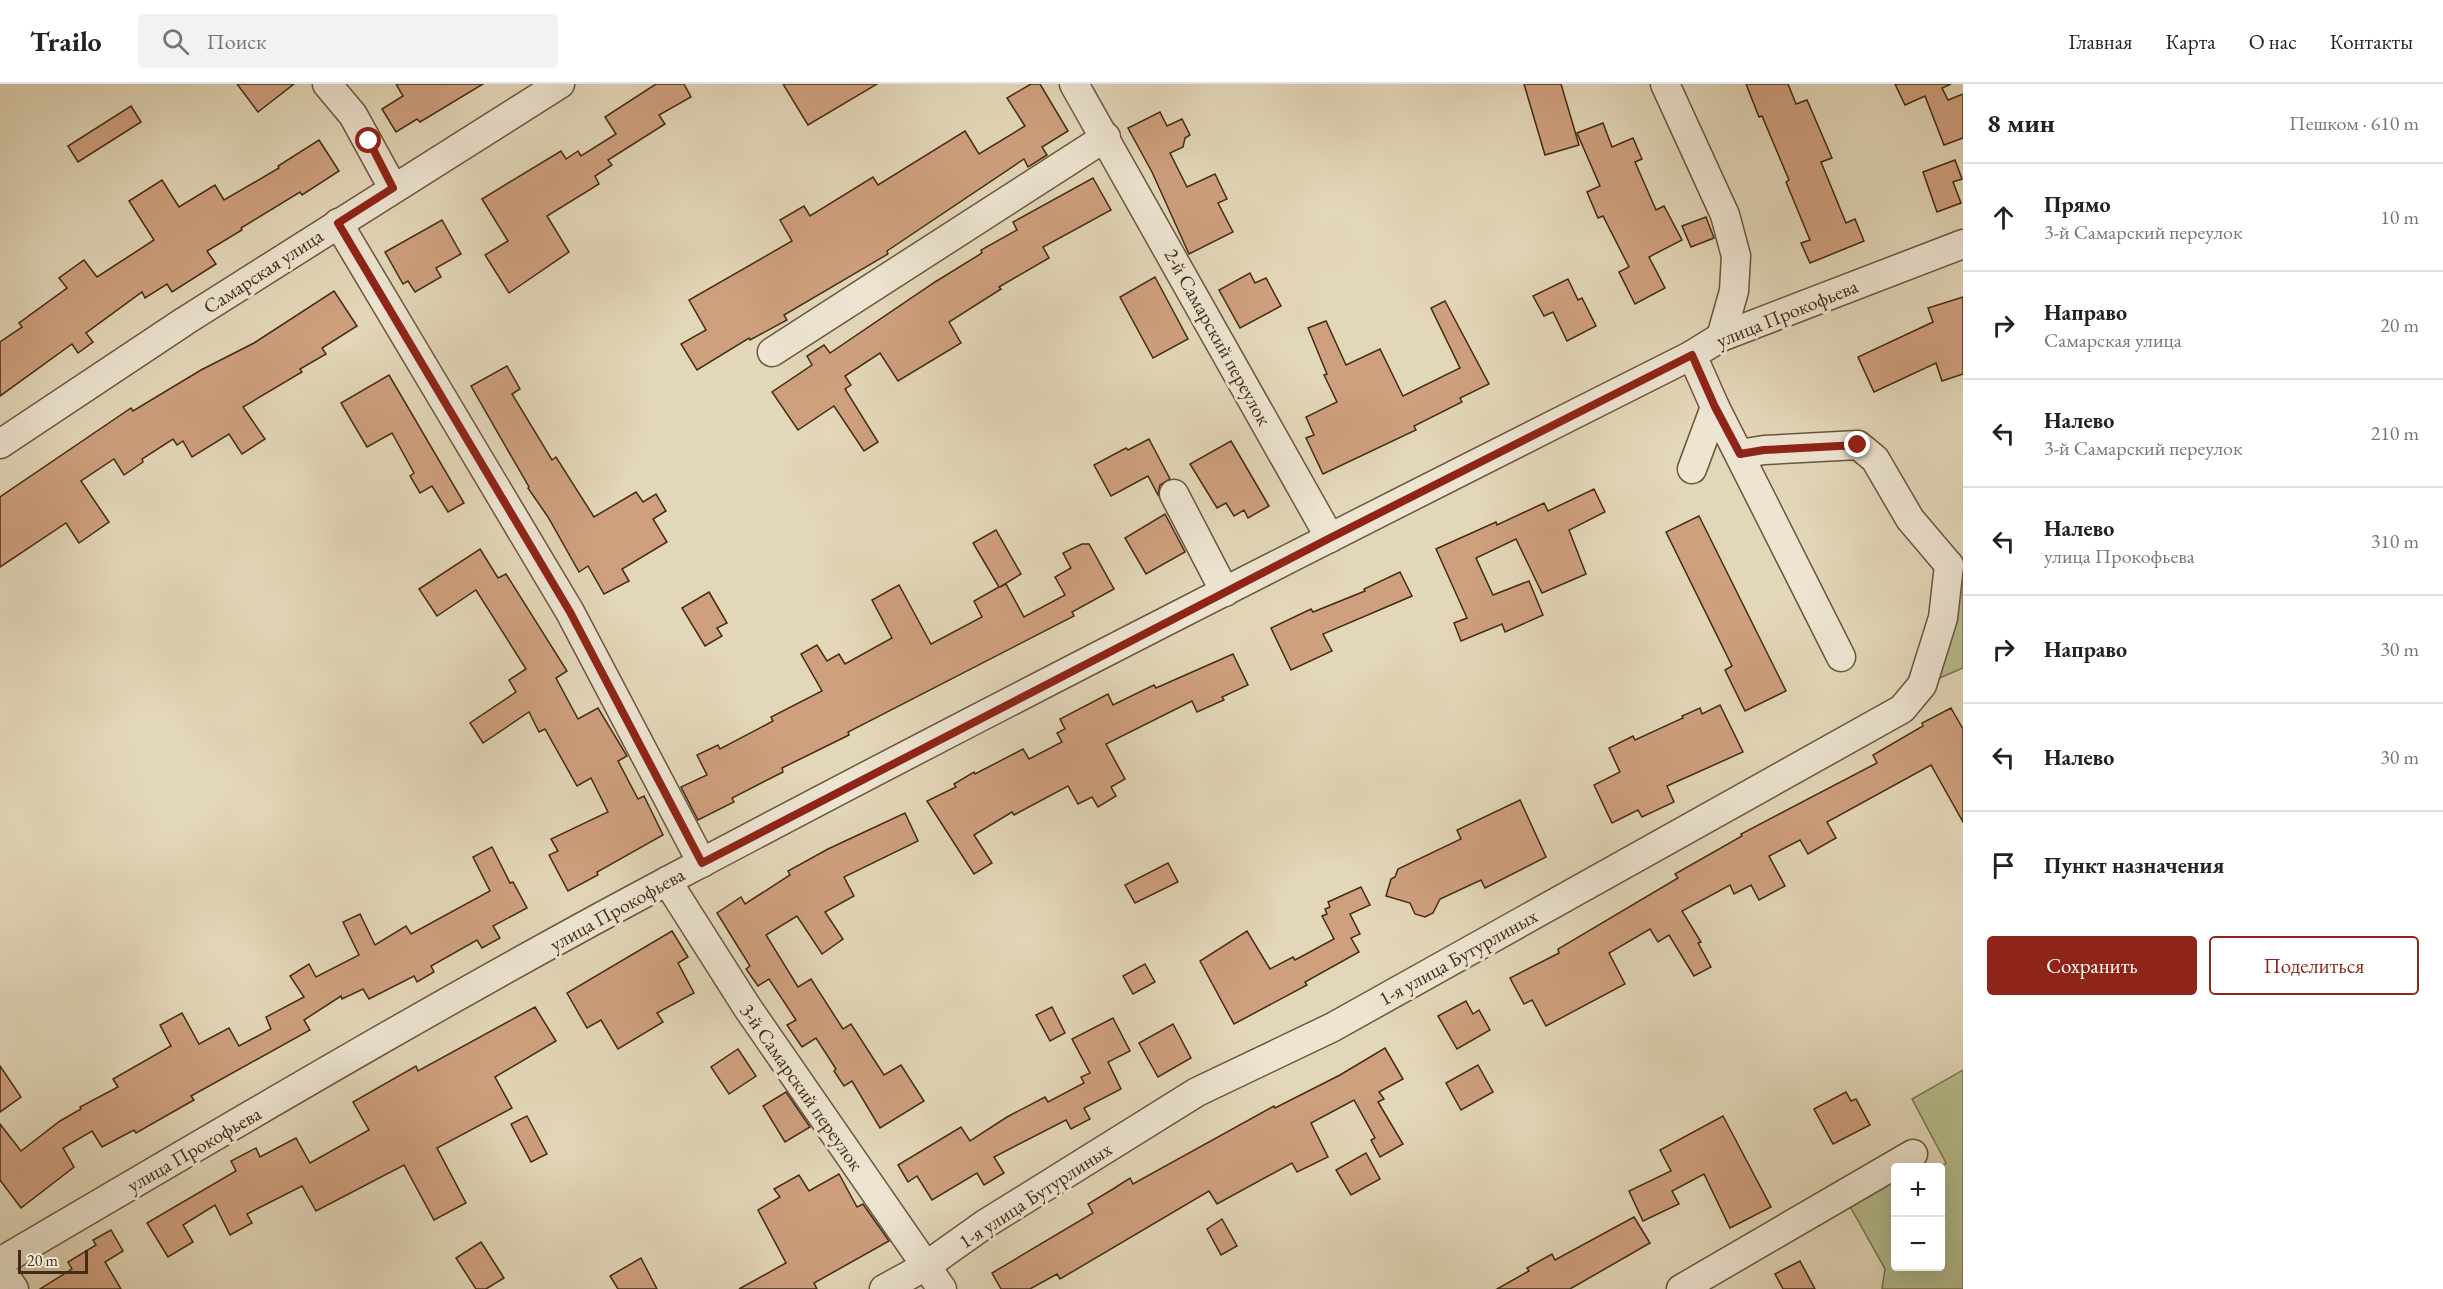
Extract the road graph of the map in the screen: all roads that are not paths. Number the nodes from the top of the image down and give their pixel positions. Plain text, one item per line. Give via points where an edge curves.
1 (327, 84) edge
2 (560, 84) edge
3 (1074, 84) edge
4 (1665, 84) edge
5 (1106, 137) junction
6 (393, 188) junction
7 (338, 223) junction
8 (1963, 244) edge
9 (1720, 337) junction
10 (772, 352) dead end
11 (1692, 355) junction
12 (1715, 407) junction
13 (0, 444) edge
14 (1740, 454) junction
15 (1692, 469) dead end
16 (1174, 494) dead end
17 (1330, 538) junction
18 (1956, 562) edge
19 (1225, 592) junction
20 (1841, 657) dead end
21 (702, 863) junction
22 (668, 881) junction
23 (1913, 1154) dead end
24 (0, 1262) edge
25 (0, 1269) edge
26 (934, 1278) edge
27 (14, 1289) edge
28 (884, 1289) edge
29 (1681, 1289) edge

1 - 6 street via 352,115
2 - 6 street, Самарская улица
3 - 5 street, 2-й Самарский переулок
4 - 9 street via 1725,215 1736,256 1734,291
5 - 10 street
5 - 17 street, 2-й Самарский переулок
6 - 7 street, Самарская улица
7 - 13 street, Самарская улица
7 - 21 street via 570,612
8 - 9 street, улица Прокофьева
9 - 11 street, улица Прокофьева
11 - 12 street
11 - 17 street, улица Прокофьева
12 - 14 street
12 - 15 street
14 - 18 street via 1858,445 1875,459 1910,519
14 - 20 street
16 - 19 street
17 - 19 street, улица Прокофьева
18 - 26 street, 1-я улица Бутурлиных via 1922,685 1902,709 1333,1027 1197,1092 985,1224
19 - 21 street, улица Прокофьева
21 - 22 street, улица Прокофьева
22 - 24 street, улица Прокофьева via 382,1039
22 - 26 street, 3-й Самарский переулок via 747,1007
23 - 29 street
25 - 27 street
26 - 28 street, 1-я улица Бутурлиных

